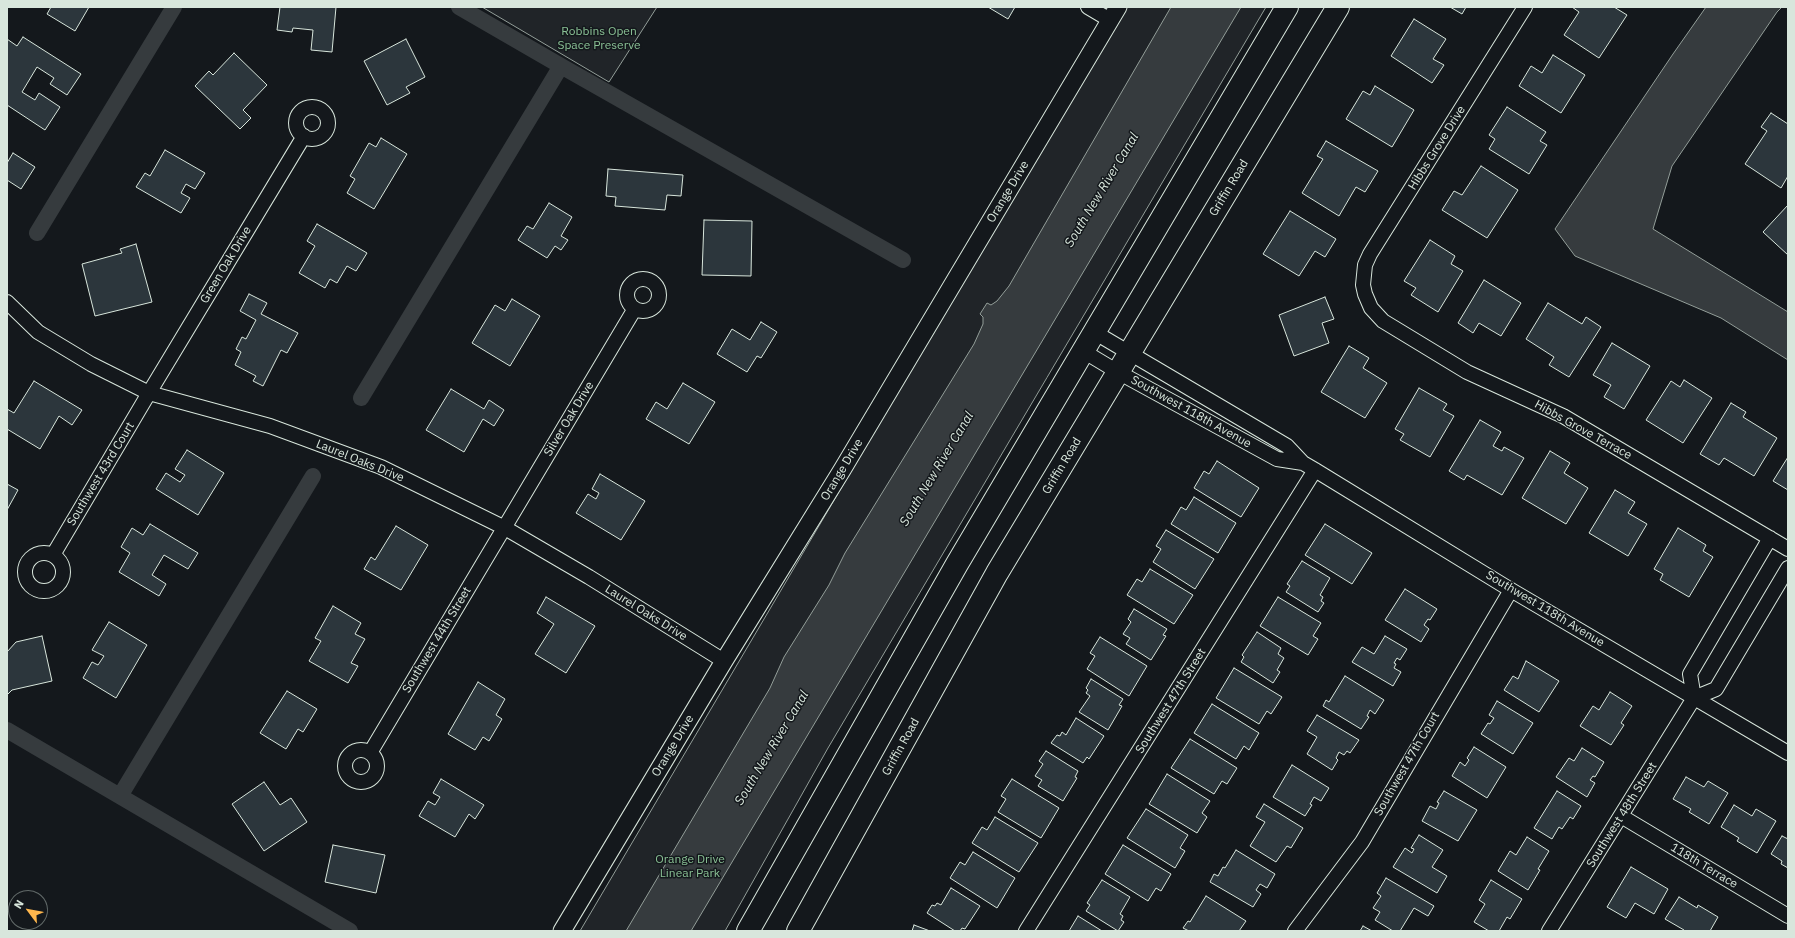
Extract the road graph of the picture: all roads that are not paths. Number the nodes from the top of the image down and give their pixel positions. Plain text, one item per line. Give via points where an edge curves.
1 (1088, 7) edge
2 (1286, 7) edge
3 (1338, 7) edge
4 (1525, 7) edge
5 (1114, 14) edge
6 (304, 136) dead end
7 (1365, 294) joint
8 (7, 302) edge
9 (634, 310) dead end
10 (1094, 332) junction
11 (1083, 351) junction
12 (1130, 353) junction
13 (1118, 372) junction
14 (149, 393) junction
15 (1309, 467) junction
16 (505, 528) junction
17 (1770, 538) junction
18 (1788, 549) edge
19 (53, 555) dead end
20 (1788, 568) edge
21 (1511, 590) junction
22 (724, 661) junction
23 (1694, 698) junction
24 (370, 752) dead end
25 (1788, 753) edge
26 (1621, 816) junction
27 (1788, 916) edge
28 (562, 931) edge
29 (748, 931) edge
30 (798, 931) edge
31 (1026, 931) edge
32 (1295, 931) edge
33 (1549, 931) edge

1 - 5 street
2 - 10 main road
3 - 12 main road, Griffin Road
4 - 7 street, Hibbs Grove Drive via 1370,254 1363,276
5 - 22 street, Orange Drive via 842,470
6 - 14 street, Green Oak Drive
7 - 17 street, Hibbs Grove Terrace via 1377,316 1390,326 1468,372 1586,429
8 - 14 street, Laurel Oaks Drive via 38,332 91,364
9 - 16 street, Silver Oak Drive
10 - 11 main road
10 - 12 street, Southwest 118th Avenue
11 - 13 street, Southwest 118th Avenue
11 - 29 main road via 957,564
12 - 13 main road, Griffin Road
12 - 15 street, Southwest 118th Avenue via 1287,446
13 - 15 street, Southwest 118th Avenue via 1277,459
13 - 30 main road, Griffin Road via 997,573
14 - 16 street, Laurel Oaks Drive via 270,426 381,467
14 - 19 street, Southwest 43rd Court
15 - 21 street, Southwest 118th Avenue
15 - 31 street, Southwest 47th Street
16 - 22 street, Laurel Oaks Drive
16 - 24 street, Southwest 44th Street
17 - 18 street, Hibbs Grove Terrace
17 - 23 street via 1690,674
20 - 23 street via 1716,689
21 - 23 street, Southwest 118th Avenue
21 - 32 street, Southwest 47th Court via 1362,842
22 - 28 street, Orange Drive
23 - 25 street, Southwest 118th Avenue
23 - 26 street, Southwest 48th Street
26 - 27 street, 118th Terrace
26 - 33 street, Southwest 48th Street

